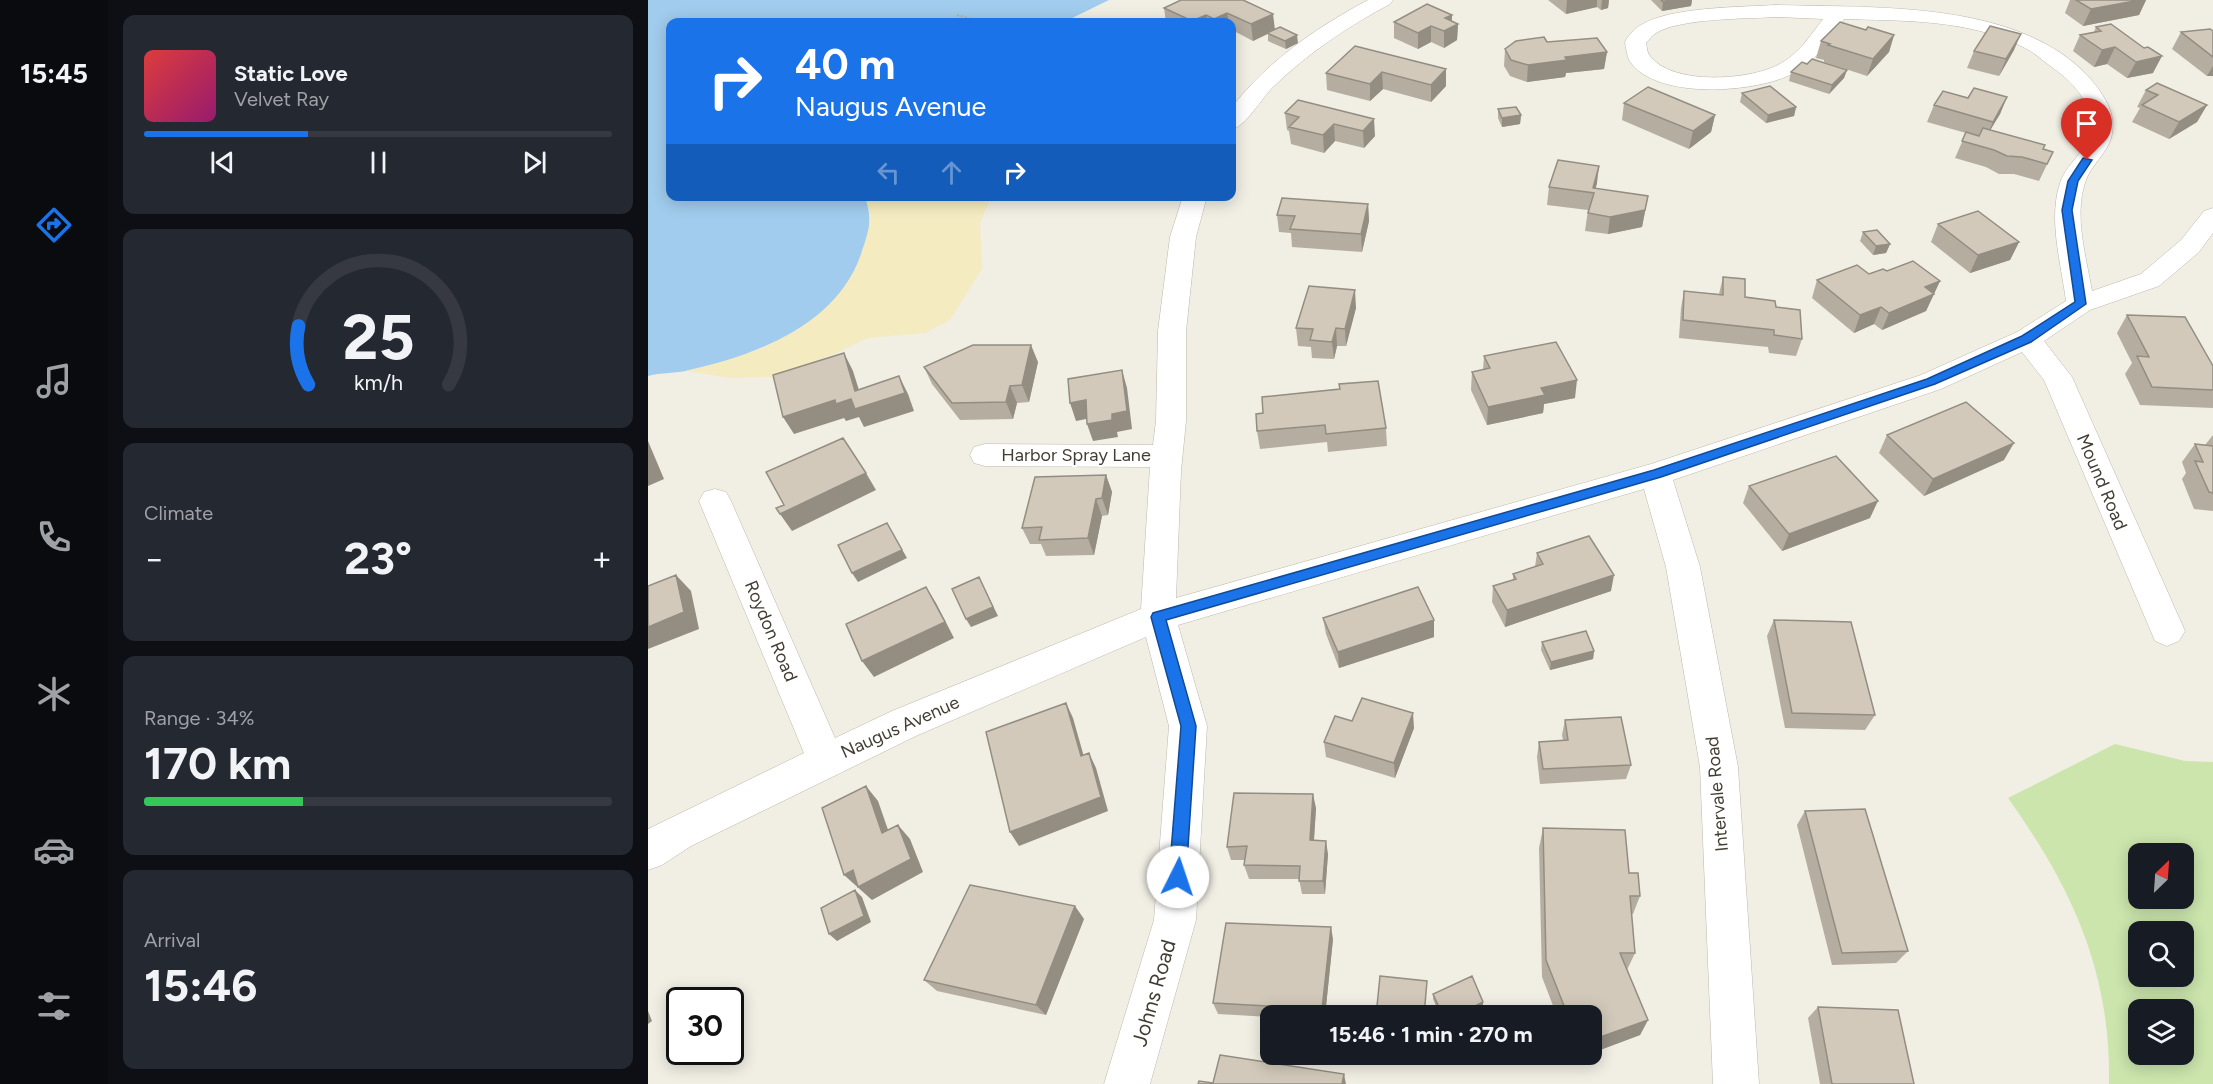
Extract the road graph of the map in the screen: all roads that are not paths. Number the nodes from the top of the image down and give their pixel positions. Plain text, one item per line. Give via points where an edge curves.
1 (1383, 0) edge
2 (1838, 12) junction
3 (1236, 116) edge
4 (1194, 201) edge
5 (2213, 216) edge
6 (2080, 304) junction
7 (2026, 339) junction
8 (985, 455) dead end
9 (1167, 456) junction
10 (1656, 474) junction
11 (715, 501) dead end
12 (1158, 617) junction
13 (2167, 632) dead end
14 (826, 761) junction
15 (648, 850) edge
16 (1127, 1084) edge
17 (1736, 1084) edge

1 - 3 street via 1303,50 1273,75
2 - 2 street via 1799,61 1778,72 1730,83 1681,80 1659,73 1639,58 1635,42 1648,29 1702,16
2 - 6 street via 1930,16 2013,35 2032,43 2072,71 2089,90 2101,117 2099,144 2073,181 2067,210
4 - 9 street via 1183,237 1172,331
5 - 6 street, Naugus Avenue via 2190,246 2150,280
6 - 7 street, Naugus Avenue
7 - 10 street, Naugus Avenue via 1931,381
7 - 13 street, Mound Road via 2057,377
8 - 9 street, Harbor Spray Lane
9 - 12 street
10 - 12 street, Naugus Avenue
10 - 17 street, Intervale Road via 1683,567 1719,767
11 - 14 street, Roydon Road
12 - 14 street, Naugus Avenue via 905,723
12 - 16 street, Johns Road via 1188,726 1175,920
14 - 15 street, Naugus Avenue

